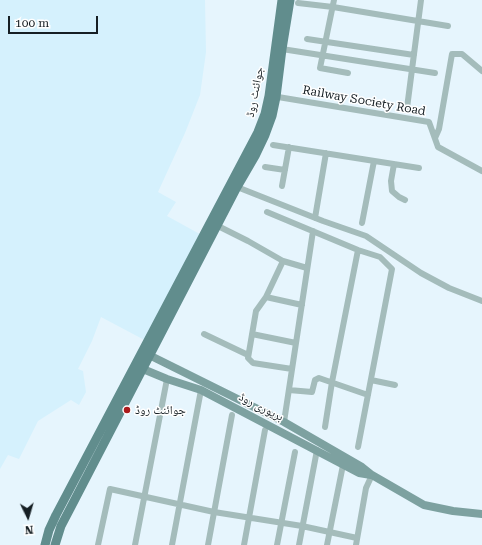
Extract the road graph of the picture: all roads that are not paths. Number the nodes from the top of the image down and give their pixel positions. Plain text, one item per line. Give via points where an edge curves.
1 (282, 0) edge
2 (334, 0) edge
3 (421, 0) edge
4 (294, 1) edge
5 (333, 7) junction
6 (418, 21) junction
7 (448, 26) dead end
8 (307, 39) dead end
9 (325, 42) junction
10 (282, 49) junction
11 (322, 55) junction
12 (414, 55) junction
13 (412, 70) junction
14 (482, 71) edge
15 (348, 73) dead end
16 (435, 73) dead end
17 (273, 96) junction
18 (407, 108) dead end
19 (435, 138) junction
20 (273, 145) dead end
21 (289, 147) junction
22 (326, 153) junction
23 (374, 161) junction
24 (394, 164) junction
25 (265, 167) dead end
26 (420, 168) dead end
27 (285, 170) junction
28 (482, 171) edge
29 (282, 186) dead end
30 (237, 187) junction
31 (405, 200) dead end
32 (267, 212) dead end
33 (315, 218) junction
34 (362, 223) dead end
35 (218, 226) junction
36 (313, 231) junction
37 (358, 250) junction
38 (283, 261) junction
39 (307, 268) junction
40 (266, 298) junction
41 (482, 301) edge
42 (302, 305) junction
43 (204, 334) dead end
44 (252, 334) junction
45 (296, 343) junction
46 (146, 353) junction
47 (248, 355) junction
48 (138, 368) junction
49 (292, 369) junction
50 (167, 379) junction
51 (370, 380) junction
52 (332, 382) junction
53 (395, 385) dead end
54 (201, 390) junction
55 (289, 390) junction
56 (368, 395) junction
57 (232, 415) dead end
58 (284, 422) junction
59 (325, 427) dead end
60 (265, 430) dead end
61 (358, 447) dead end
62 (317, 450) junction
63 (295, 452) dead end
64 (343, 465) junction
65 (372, 475) junction
66 (144, 497) junction
67 (179, 504) junction
68 (214, 512) junction
69 (482, 514) edge
70 (249, 517) junction
71 (282, 522) junction
72 (302, 526) junction
73 (330, 532) junction
74 (357, 542) edge
75 (45, 545) edge
76 (55, 545) edge
77 (98, 545) edge
78 (135, 545) edge
79 (172, 545) edge
80 (208, 545) edge
81 (244, 545) edge
82 (277, 545) edge
83 (299, 545) edge
84 (327, 545) edge

1 - 17 main road, جوائنٹ روڈ
2 - 5 street
3 - 6 street
4 - 5 street
4 - 10 main road, جوائنٹ روڈ
5 - 6 street
5 - 9 street
6 - 7 street
6 - 12 street
8 - 9 street
9 - 11 street
9 - 12 street
10 - 11 street
10 - 17 main road, جوائنٹ روڈ
11 - 13 street
11 - 15 street via 320,68
12 - 13 street
13 - 16 street
13 - 18 street
14 - 19 street via 462,54 452,54 439,129
17 - 19 street, Railway Society Road via 429,122
17 - 30 main road, جوائنٹ روڈ via 272,116 265,135
17 - 46 main road, جوائنٹ روڈ via 254,142 230,183
19 - 28 street, Railway Society Road via 438,147
20 - 21 street
21 - 22 street
21 - 27 street
22 - 23 street
22 - 33 street
23 - 24 street
23 - 34 street
24 - 26 street
24 - 31 street via 392,191
25 - 27 street
27 - 29 street
30 - 33 street
30 - 35 main road, جوائنٹ روڈ
32 - 36 street
33 - 41 street via 366,236 421,274
35 - 38 street
35 - 46 main road, جوائنٹ روڈ
36 - 37 street
36 - 39 street
37 - 51 street via 380,257 392,269
37 - 52 street
38 - 39 street
38 - 40 street
39 - 42 street
40 - 42 street
40 - 44 street via 256,311
42 - 45 street
43 - 47 street
44 - 45 street
44 - 47 street
45 - 49 street
46 - 48 main road, جوائنٹ روڈ
46 - 58 main road, بریوری روڈ
47 - 49 street via 253,363
48 - 50 main road, بریوری روڈ
48 - 75 main road, جوائنٹ روڈ via 56,515
48 - 76 main road, جوائنٹ روڈ via 64,519
49 - 55 street
50 - 54 main road, بریوری روڈ
50 - 66 street
51 - 53 street
51 - 56 street
52 - 55 street via 319,378 316,379 312,392
52 - 56 street
52 - 59 street
54 - 62 main road, بریوری روڈ
54 - 67 street
55 - 58 street
56 - 61 street
57 - 68 street
58 - 65 main road, بریوری روڈ
60 - 70 street
62 - 64 main road, بریوری روڈ
62 - 72 street
63 - 71 street
64 - 65 main road, بریوری روڈ via 359,473
64 - 73 street
65 - 69 main road, بریوری روڈ via 424,505
65 - 74 street via 366,488
66 - 67 street
66 - 77 street via 110,489
66 - 78 street
67 - 68 street
67 - 79 street
68 - 70 street
68 - 80 street
70 - 71 street
70 - 81 street
71 - 72 street
71 - 82 street
72 - 73 street
72 - 83 street
73 - 74 street
73 - 84 street

